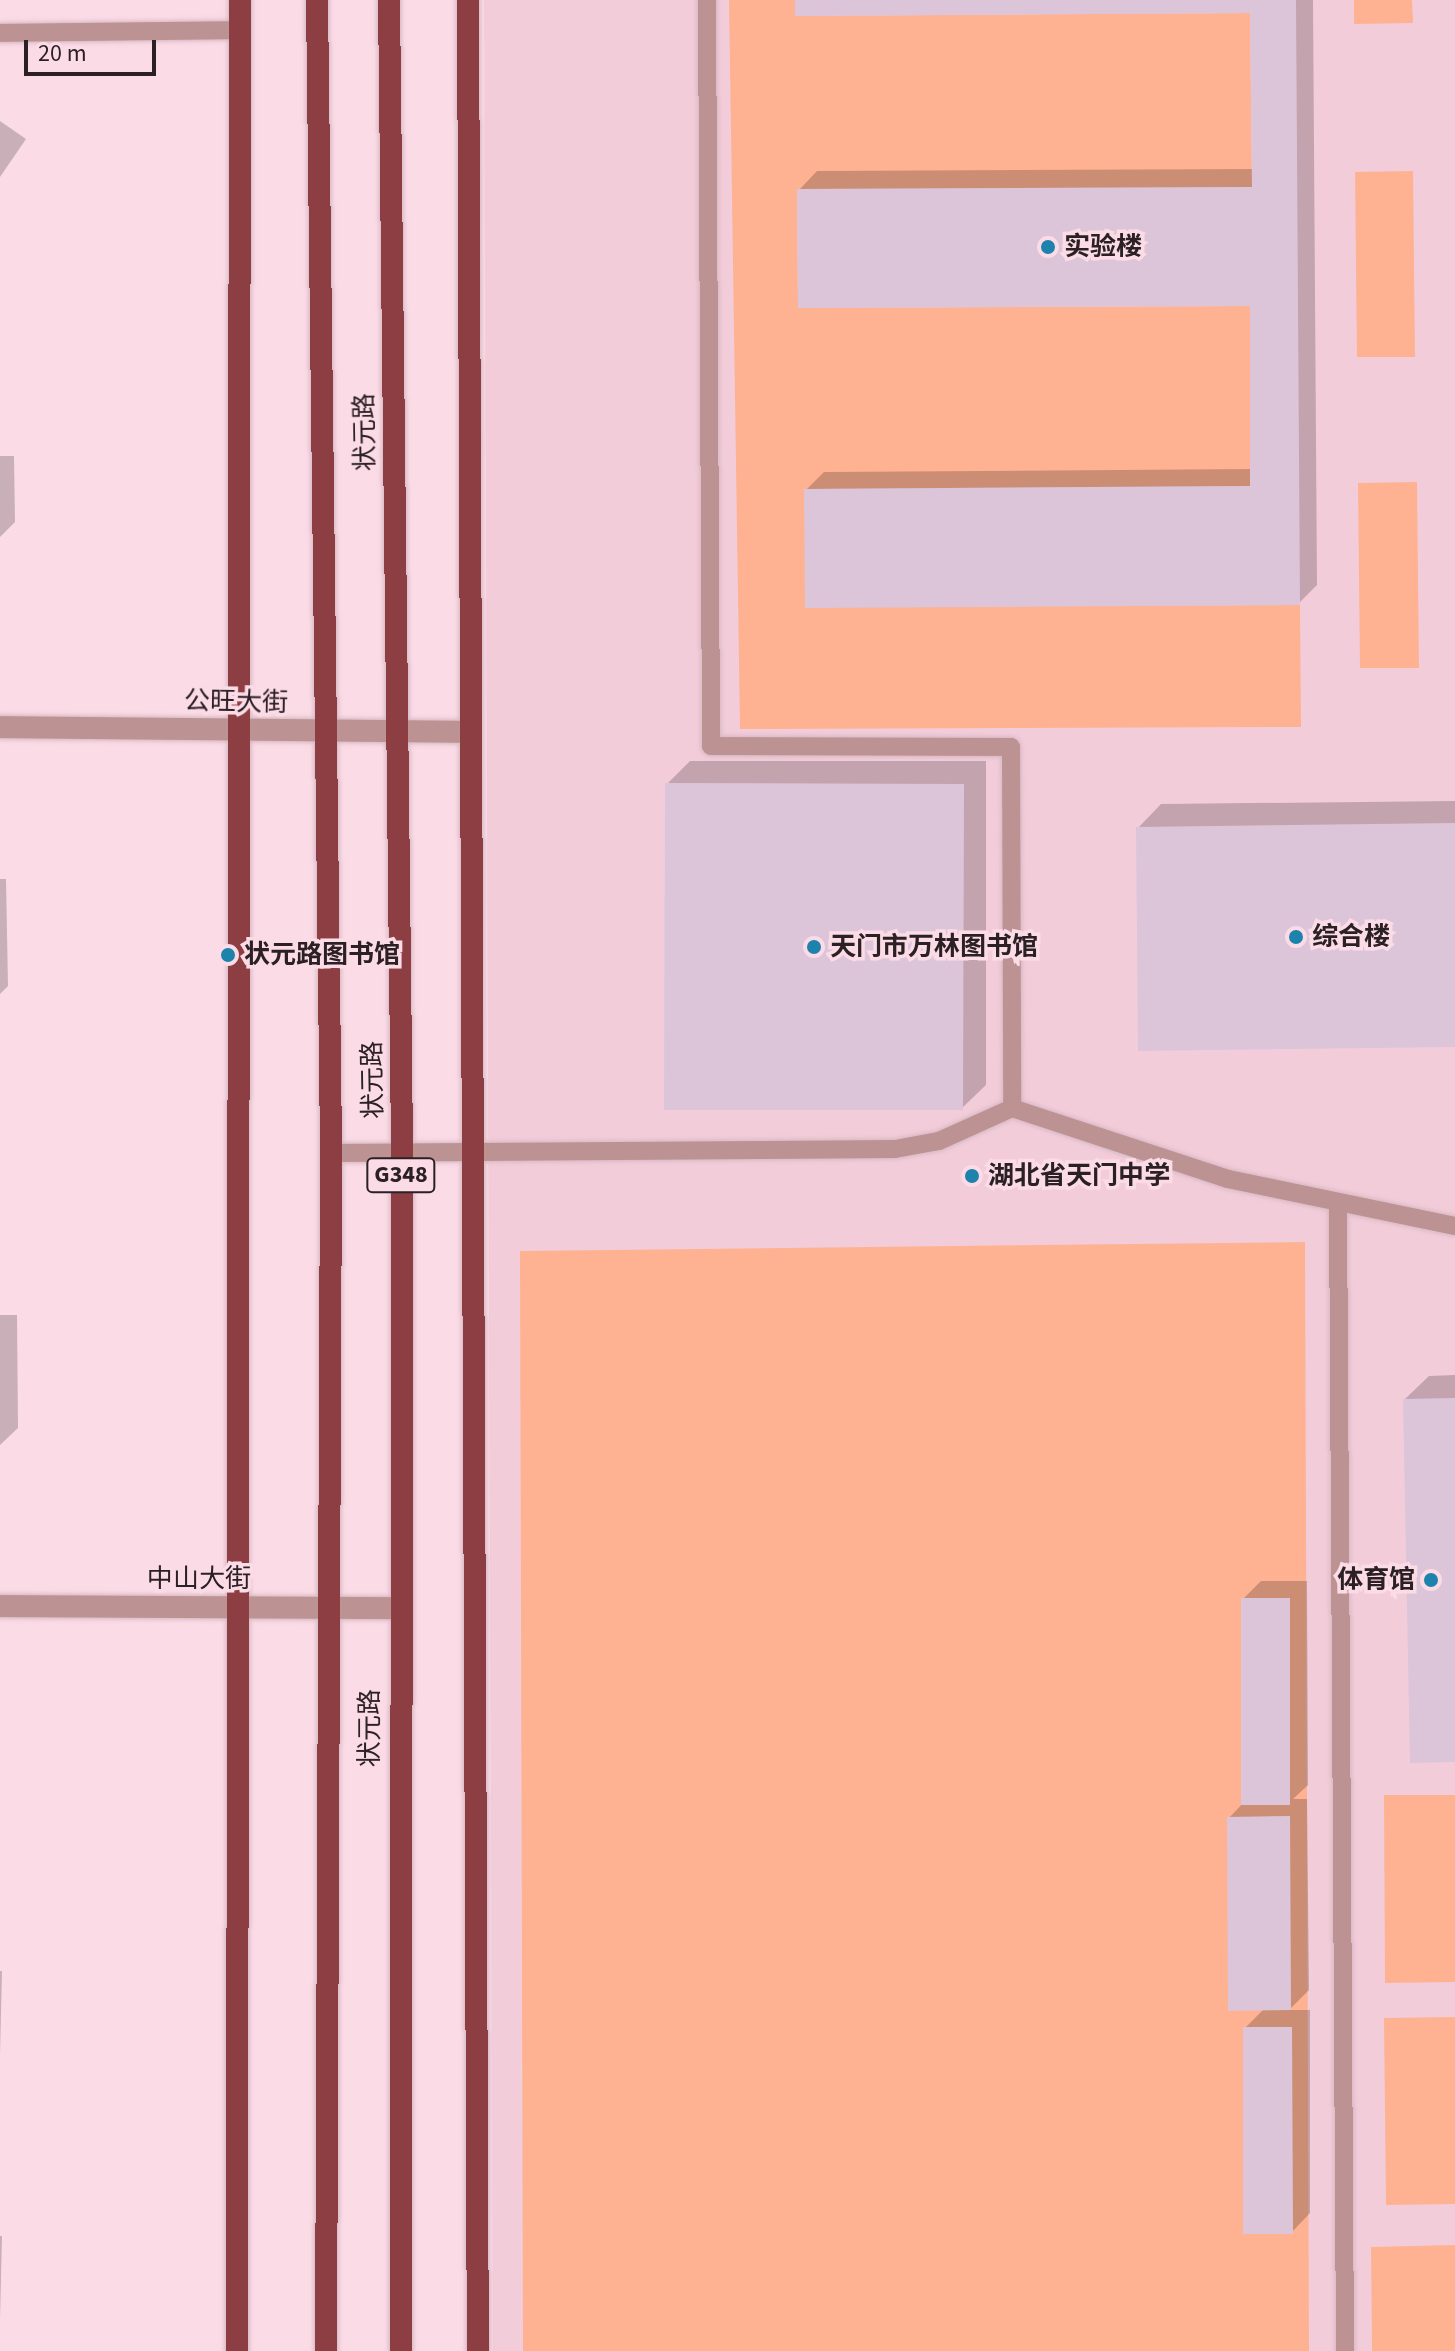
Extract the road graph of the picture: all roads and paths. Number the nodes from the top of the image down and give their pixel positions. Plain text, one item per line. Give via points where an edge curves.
1 (240, 0) edge
2 (317, 0) edge
3 (389, 0) edge
4 (468, 0) edge
5 (707, 0) edge
6 (240, 30) junction
7 (0, 33) edge
8 (0, 727) edge
9 (244, 730) junction
10 (326, 731) junction
11 (397, 732) junction
12 (471, 732) junction
13 (1012, 1108) junction
14 (402, 1152) junction
15 (473, 1152) junction
16 (331, 1153) junction
17 (1338, 1204) junction
18 (1455, 1226) edge
19 (0, 1606) edge
20 (239, 1607) junction
21 (327, 1607) junction
22 (398, 1608) junction
23 (237, 2351) edge
24 (326, 2351) edge
25 (401, 2351) edge
26 (478, 2351) edge
27 (1345, 2351) edge

1 - 6 highway
2 - 10 highway, 状元路 / G348
3 - 11 highway, 状元路 / G348
4 - 12 highway
5 - 13 lane via 711,746 1011,747
6 - 7 lane
6 - 9 highway
8 - 9 street, 公旺大街
9 - 10 street, 公旺大街
9 - 20 highway
10 - 11 street, 公旺大街
10 - 16 highway, 状元路 / G348
11 - 12 street, 公旺大街
11 - 14 highway, 状元路 / G348
12 - 15 highway
13 - 15 lane via 939,1141 895,1149
13 - 17 lane via 1228,1179
14 - 15 lane
14 - 16 lane
14 - 22 highway, 状元路 / G348
15 - 26 highway
16 - 21 highway, 状元路 / G348
17 - 18 lane
17 - 27 lane
19 - 20 street, 中山大街
20 - 21 street, 中山大街
20 - 23 highway
21 - 22 street, 中山大街
21 - 24 highway, 状元路 / G348
22 - 25 highway, 状元路 / G348

